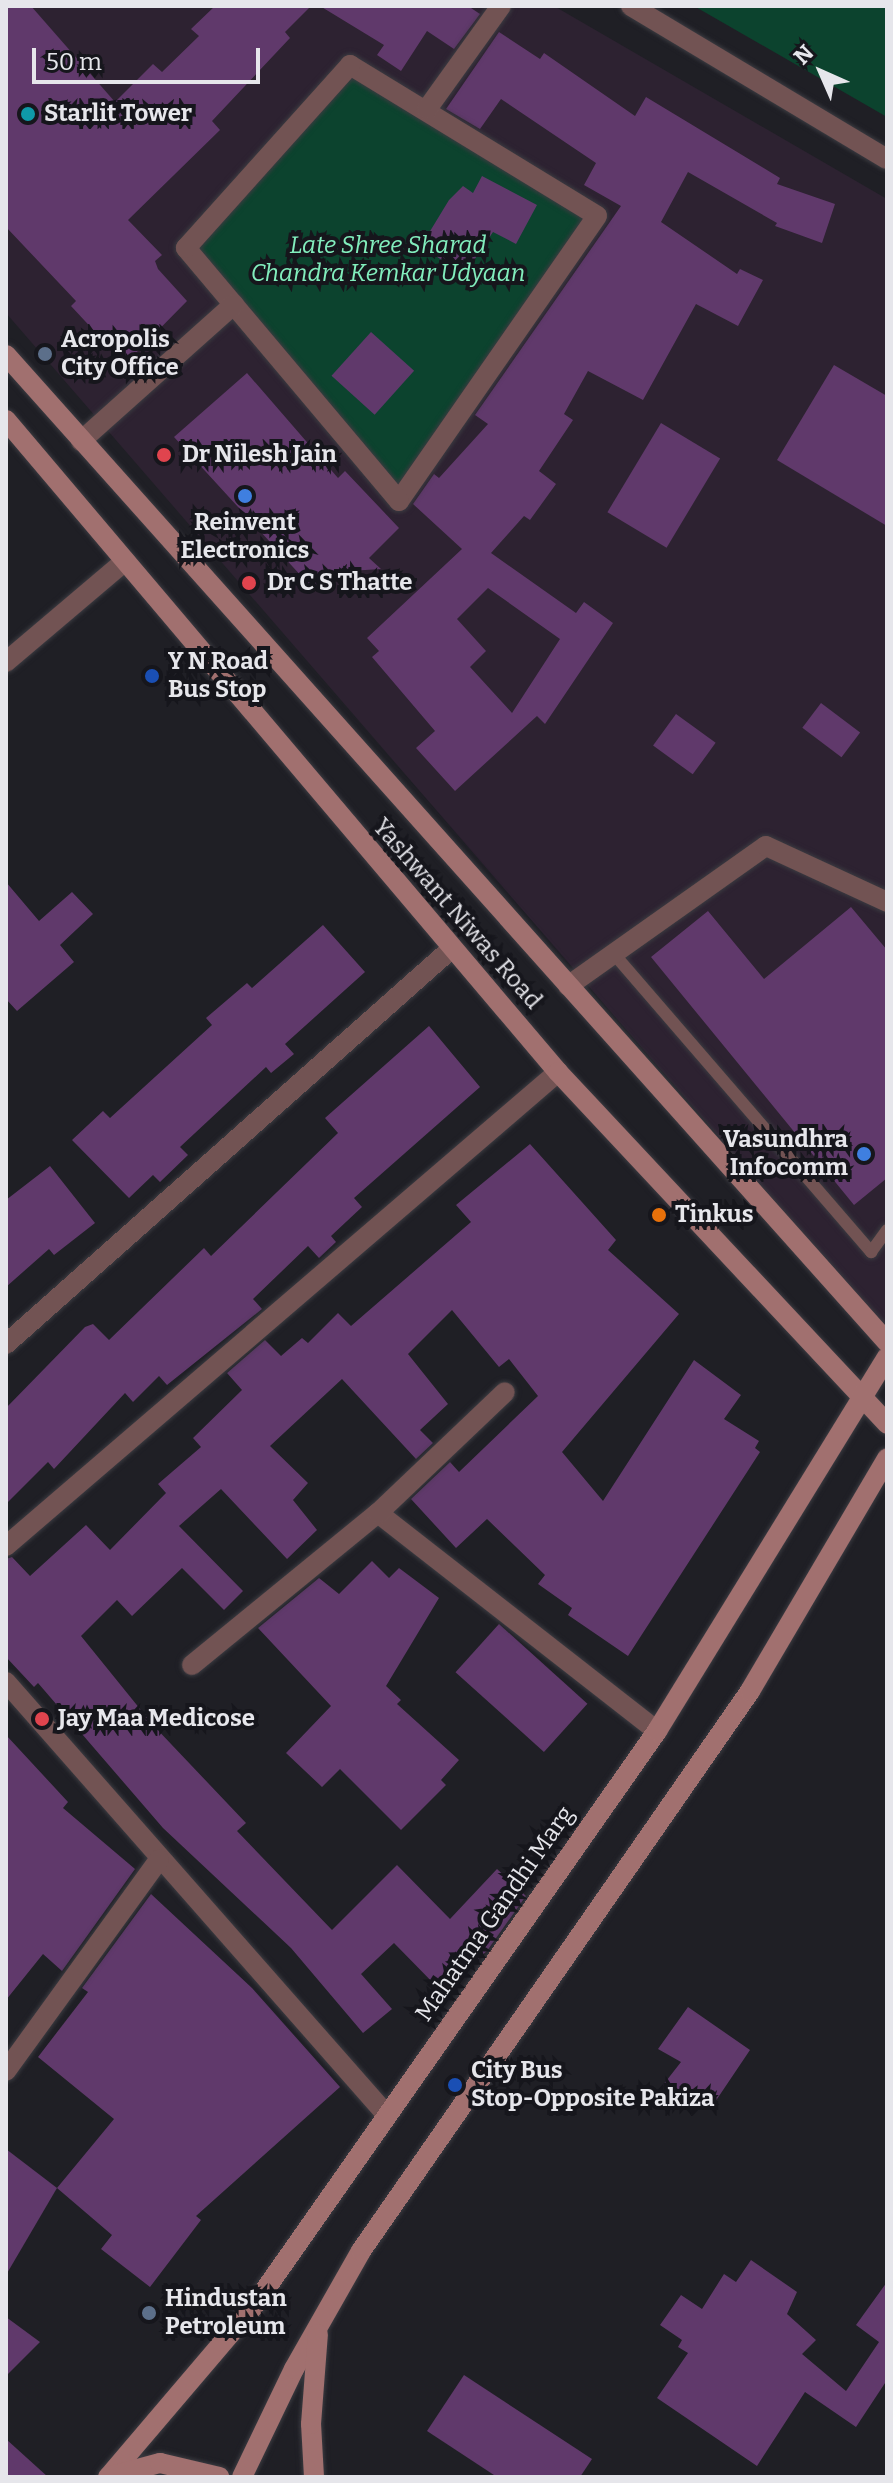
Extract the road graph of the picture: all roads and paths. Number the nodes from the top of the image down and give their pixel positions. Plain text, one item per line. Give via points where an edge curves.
1 (501, 6) edge
2 (631, 6) edge
3 (665, 14) edge
4 (427, 109) junction
5 (887, 159) edge
6 (234, 304) junction
7 (6, 355) edge
8 (6, 420) edge
9 (81, 441) junction
10 (125, 561) junction
11 (6, 662) edge
12 (887, 902) edge
13 (451, 949) junction
14 (614, 954) junction
15 (568, 986) junction
16 (558, 1072) junction
17 (887, 1230) edge
18 (887, 1342) edge
19 (6, 1344) edge
20 (887, 1357) edge
21 (505, 1392) dead end
22 (859, 1400) junction
23 (887, 1424) edge
24 (887, 1458) edge
25 (378, 1513) junction
26 (6, 1546) edge
27 (192, 1665) dead end
28 (6, 1682) edge
29 (13, 1707) edge
30 (657, 1731) junction
31 (159, 1860) junction
32 (6, 2071) edge
33 (385, 2113) junction
34 (318, 2326) junction
35 (109, 2476) edge
36 (219, 2477) edge
37 (242, 2477) edge
38 (314, 2477) edge

1 - 4 street
2 - 3 street
3 - 5 street
4 - 6 street via 350,65 186,248
4 - 6 street via 597,216 399,501
6 - 9 street
7 - 9 main road, Yashwant Niwas Road
8 - 10 main road, Yashwant Niwas Road
9 - 15 main road, Yashwant Niwas Road
10 - 11 street
10 - 13 main road, Yashwant Niwas Road
12 - 14 street via 766,846
13 - 16 main road, Yashwant Niwas Road
13 - 19 street
14 - 15 street
14 - 17 lane via 871,1252
15 - 18 main road, Yashwant Niwas Road
16 - 22 main road, Yashwant Niwas Road
16 - 26 street
20 - 22 main road, Mahatma Gandhi Marg
21 - 25 street
22 - 23 main road, Yashwant Niwas Road
22 - 30 main road, Mahatma Gandhi Marg
24 - 34 main road via 750,1691 420,2161
25 - 27 street
25 - 30 street
28 - 29 street
29 - 31 street
30 - 33 main road, Mahatma Gandhi Marg
31 - 32 street
31 - 33 street
33 - 35 main road, Mahatma Gandhi Marg via 253,2307
34 - 37 main road
34 - 38 main road via 311,2424
35 - 36 main road via 160,2463

